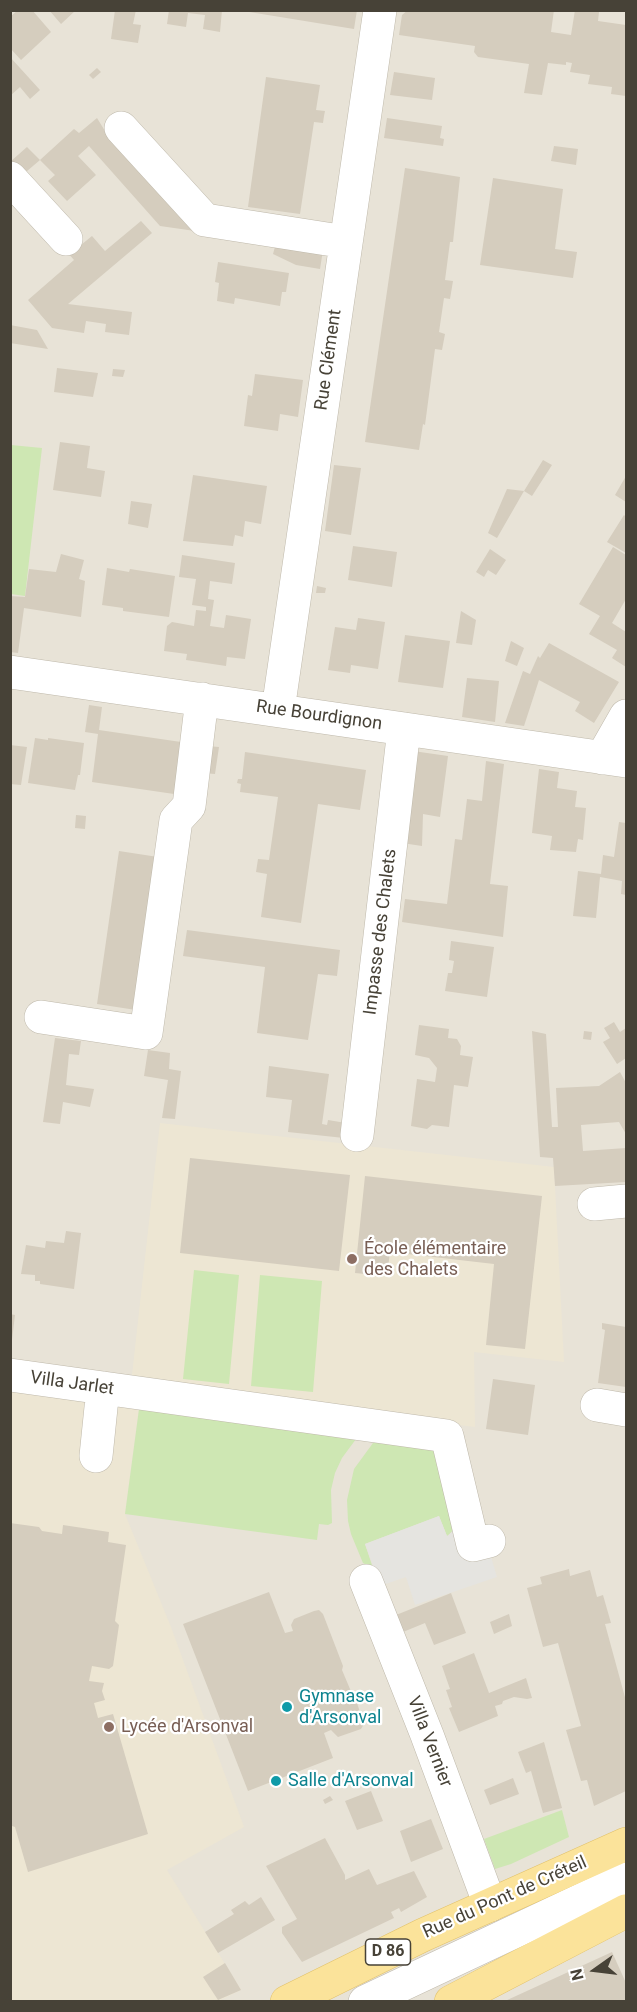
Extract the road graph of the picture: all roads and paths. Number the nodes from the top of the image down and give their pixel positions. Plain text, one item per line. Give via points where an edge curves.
1 (380, 10) edge
2 (121, 128) dead end
3 (10, 178) edge
4 (66, 239) dead end
5 (346, 242) junction
6 (10, 672) edge
7 (202, 699) junction
8 (278, 710) junction
9 (627, 716) edge
10 (404, 729) junction
11 (614, 759) edge
12 (41, 1017) dead end
13 (357, 1135) dead end
14 (627, 1201) edge
15 (594, 1204) dead end
16 (10, 1375) edge
17 (119, 1390) junction
18 (96, 1456) dead end
19 (481, 1543) dead end
20 (366, 1581) dead end
21 (627, 1844) edge
22 (627, 1878) edge
23 (490, 1905) junction
24 (627, 1911) edge
25 (287, 2001) edge
26 (365, 2001) edge
27 (451, 2001) edge

1 - 5 street, Rue Clément
2 - 5 street via 205,220
3 - 4 street
5 - 8 street, Rue Clément
6 - 7 street, Rue Bourdignon
7 - 8 street, Rue Bourdignon
7 - 12 street via 189,806 176,819 146,1033
8 - 10 street, Rue Bourdignon
9 - 11 street
10 - 11 street, Rue Bourdignon
10 - 13 street, Impasse des Chalets
14 - 15 street
16 - 17 street, Villa Jarlet
17 - 18 street
17 - 19 street, Villa Jarlet via 447,1436
20 - 23 street, Villa Vernier
21 - 23 main road, Rue du Pont de Créteil / D 86
22 - 26 street, Rue du Pont de Créteil
23 - 25 main road, Rue du Pont de Créteil / D 86
24 - 27 main road

